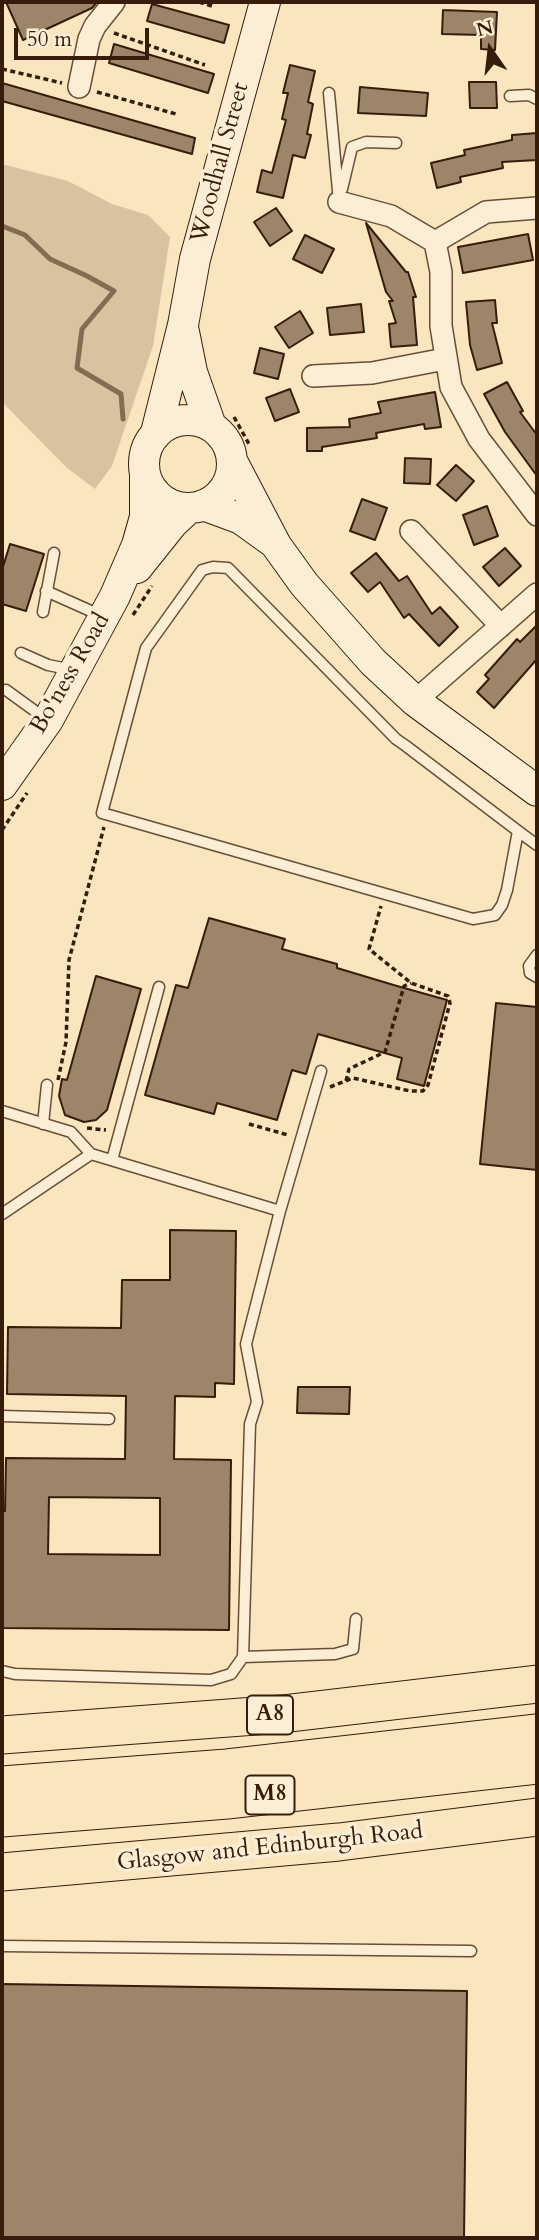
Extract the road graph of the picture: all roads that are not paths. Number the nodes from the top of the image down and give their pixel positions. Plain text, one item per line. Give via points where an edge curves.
1 (114, 2) edge
2 (265, 2) edge
3 (79, 87) dead end
4 (328, 93) dead end
5 (510, 96) dead end
6 (537, 99) edge
7 (396, 143) dead end
8 (339, 202) junction
9 (537, 208) edge
10 (435, 242) junction
11 (183, 325) junction
12 (445, 359) junction
13 (313, 376) dead end
14 (222, 421) junction
15 (156, 433) junction
16 (242, 455) junction
17 (145, 476) junction
18 (196, 507) junction
19 (537, 514) edge
20 (411, 531) dead end
21 (276, 545) junction
22 (54, 553) dead end
23 (46, 591) junction
24 (537, 594) edge
25 (117, 611) junction
26 (43, 612) dead end
27 (501, 626) junction
28 (21, 653) dead end
29 (76, 670) junction
30 (6, 690) dead end
31 (415, 701) junction
32 (48, 720) junction
33 (2, 785) edge
34 (537, 791) edge
35 (518, 831) junction
36 (537, 845) edge
37 (537, 955) edge
38 (537, 977) edge
39 (159, 987) dead end
40 (321, 1071) dead end
41 (52, 1084) road end
42 (2, 1111) edge
43 (43, 1124) junction
44 (91, 1154) junction
45 (112, 1160) junction
46 (280, 1212) junction
47 (2, 1214) edge
48 (2, 1416) edge
49 (109, 1419) dead end
50 (356, 1619) dead end
51 (243, 1657) junction
52 (2, 1671) edge
53 (537, 1684) edge
54 (537, 1733) edge
55 (2, 1735) edge
56 (537, 1765) edge
57 (2, 1785) edge
58 (2, 1818) edge
59 (537, 1818) edge
60 (2, 1872) edge
61 (2, 1946) edge
62 (471, 1951) dead end

1 - 3 street via 89,39
2 - 11 main road, Woodhall Street via 195,260
4 - 8 lane
5 - 6 lane via 529,94
7 - 8 lane via 366,142 352,147
8 - 10 street via 391,216
9 - 10 street via 486,212
10 - 12 street
11 - 14 main road, Woodhall Street via 192,372
11 - 15 main road, Woodhall Street
12 - 13 street via 372,373
12 - 19 street via 451,387 478,439
14 - 15 main road via 183,420
14 - 16 main road via 221,435
15 - 17 main road via 144,461
16 - 18 main road via 225,488
16 - 21 main road
17 - 18 main road via 162,499 175,506
17 - 25 main road, Bo'ness Road via 145,517
18 - 21 main road via 241,519
18 - 25 main road, Bo'ness Road via 166,531
20 - 27 street
21 - 31 main road via 373,662
22 - 23 lane
23 - 25 lane
23 - 26 lane
24 - 27 street
25 - 29 main road, Bo'ness Road
27 - 31 street
28 - 29 lane
29 - 32 main road, Bo'ness Road
30 - 32 lane
31 - 34 main road
32 - 33 main road, Bo'ness Road
35 - 35 lane via 396,739 228,568 213,567 202,570 146,648 102,813 473,919 495,915 502,905
35 - 36 lane
37 - 38 lane via 529,966
39 - 45 lane
40 - 46 lane
41 - 43 lane
42 - 43 lane
43 - 44 lane via 71,1132
44 - 45 lane
44 - 47 lane
45 - 46 lane
46 - 51 lane via 246,1344 257,1402 250,1424
48 - 49 lane
50 - 51 lane via 353,1649 335,1654
51 - 52 lane via 231,1674 211,1680
53 - 55 highway, A8 via 282,1714
54 - 57 highway, M8 via 227,1768
56 - 58 highway, M8 via 226,1800
59 - 60 highway, Glasgow and Edinburgh Road via 312,1845
61 - 62 lane

